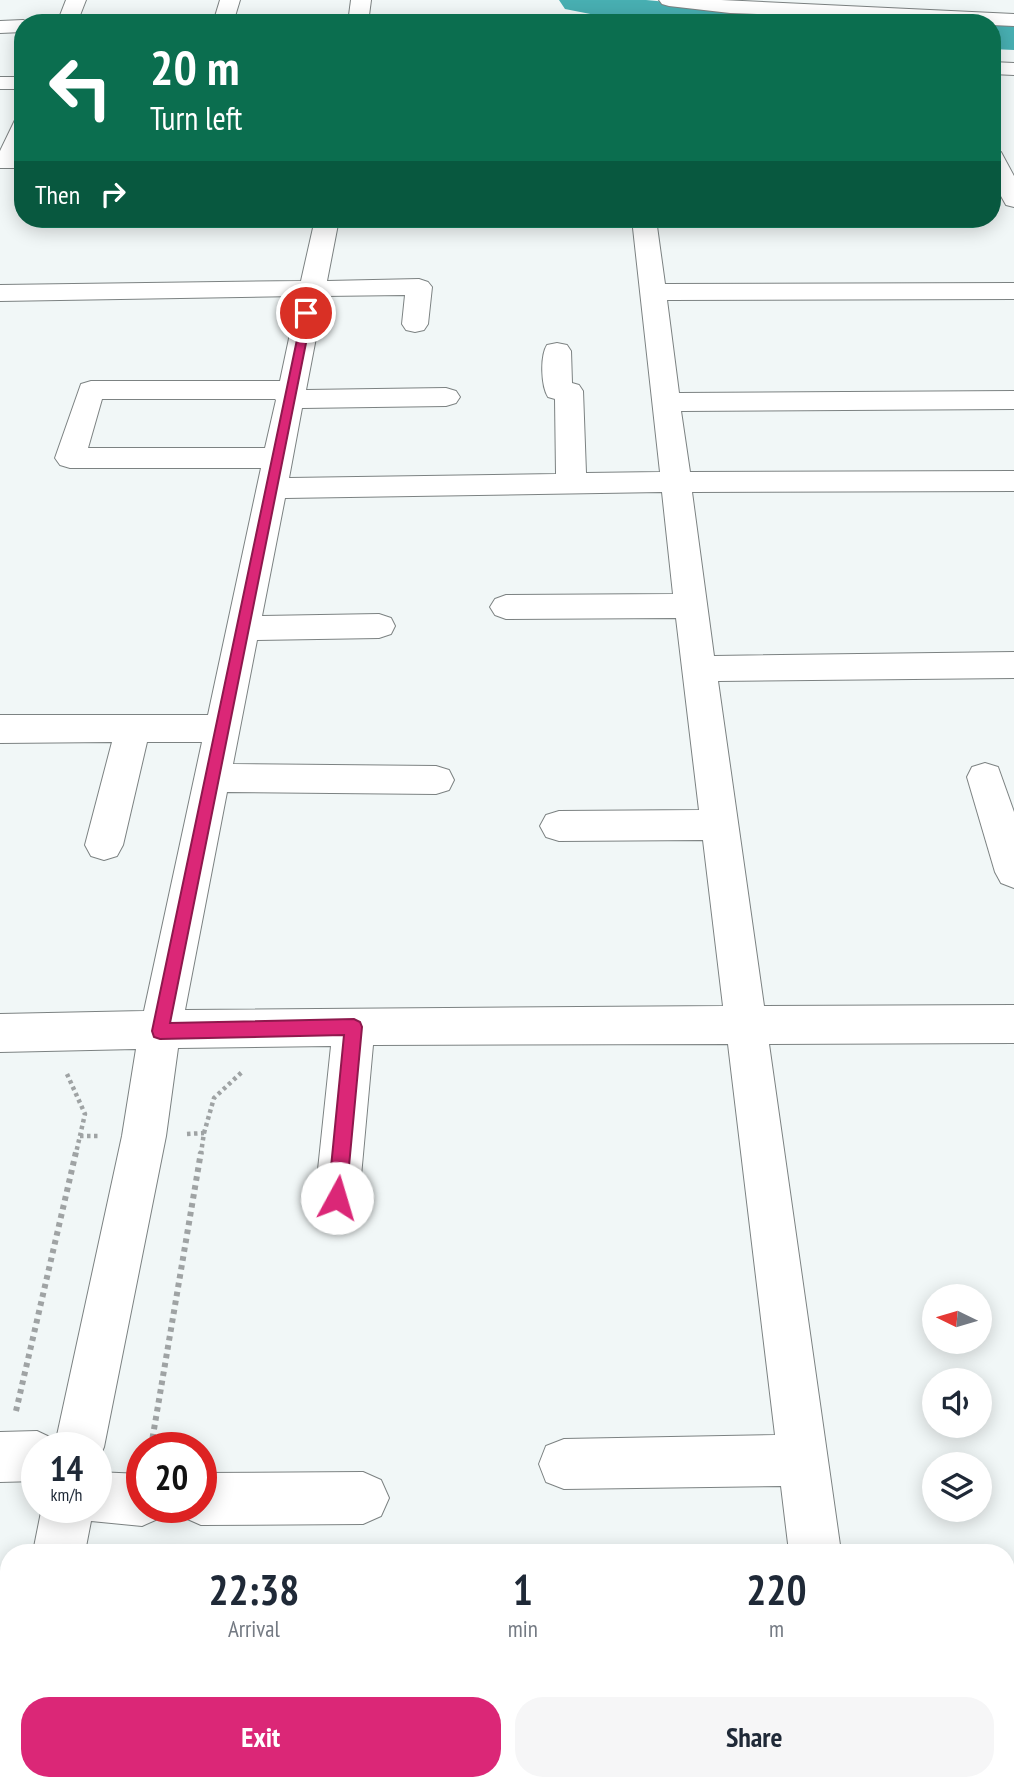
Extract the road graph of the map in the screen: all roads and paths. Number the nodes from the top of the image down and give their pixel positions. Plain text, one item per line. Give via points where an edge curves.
1 (670, 0) edge
2 (790, 5) edge
3 (924, 14) edge
4 (1001, 173) edge
5 (1014, 200) edge
6 (325, 228) edge
7 (645, 228) edge
8 (312, 288) junction
9 (653, 292) junction
10 (1014, 292) edge
11 (0, 293) edge
12 (415, 324) dead end
13 (557, 351) dead end
14 (290, 395) junction
15 (446, 397) dead end
16 (1014, 400) edge
17 (666, 402) junction
18 (274, 473) junction
19 (1014, 481) edge
20 (676, 482) junction
21 (570, 484) junction
22 (691, 606) junction
23 (506, 607) dead end
24 (379, 626) dead end
25 (242, 628) junction
26 (1014, 665) edge
27 (699, 669) junction
28 (133, 728) junction
29 (222, 728) junction
30 (0, 729) edge
31 (985, 777) dead end
32 (212, 778) junction
33 (436, 780) dead end
34 (720, 825) junction
35 (559, 826) dead end
36 (104, 845) dead end
37 (1014, 872) edge
38 (1014, 1024) edge
39 (748, 1026) junction
40 (285, 1027) junction
41 (354, 1027) junction
42 (160, 1031) junction
43 (0, 1032) edge
44 (54, 1032) junction
45 (204, 1133) dead end
46 (337, 1198) dead end
47 (82, 1432) edge
48 (14, 1457) edge
49 (803, 1460) junction
50 (564, 1464) dead end
51 (363, 1498) dead end
52 (217, 1499) edge
53 (65, 1523) edge
54 (61, 1544) edge
55 (815, 1544) edge

1 - 2 street
2 - 3 street
4 - 5 street
6 - 8 street
7 - 9 street
8 - 11 street
8 - 12 street via 419,287
8 - 14 street
9 - 10 street
9 - 17 street
13 - 21 street via 558,391 569,391
14 - 15 street
14 - 18 street
14 - 18 street via 91,390 70,458
16 - 17 street
17 - 20 street
18 - 21 street
18 - 25 street
19 - 20 street
20 - 21 street
20 - 22 street
22 - 23 street
22 - 27 street
24 - 25 street
25 - 29 street
26 - 27 street
27 - 34 street
28 - 29 street
28 - 30 street
28 - 36 street
29 - 32 street
31 - 37 street
32 - 33 street
32 - 42 street
34 - 35 street
34 - 39 street
38 - 39 street
39 - 41 street
39 - 49 street
40 - 41 street
40 - 42 street
40 - 45 path via 282,1069 242,1072 214,1098
41 - 46 street
42 - 44 street
42 - 47 street via 144,1136
43 - 44 street
44 - 48 path via 47,1065 66,1071 85,1114
49 - 50 street
49 - 55 street
51 - 52 street
53 - 54 street

